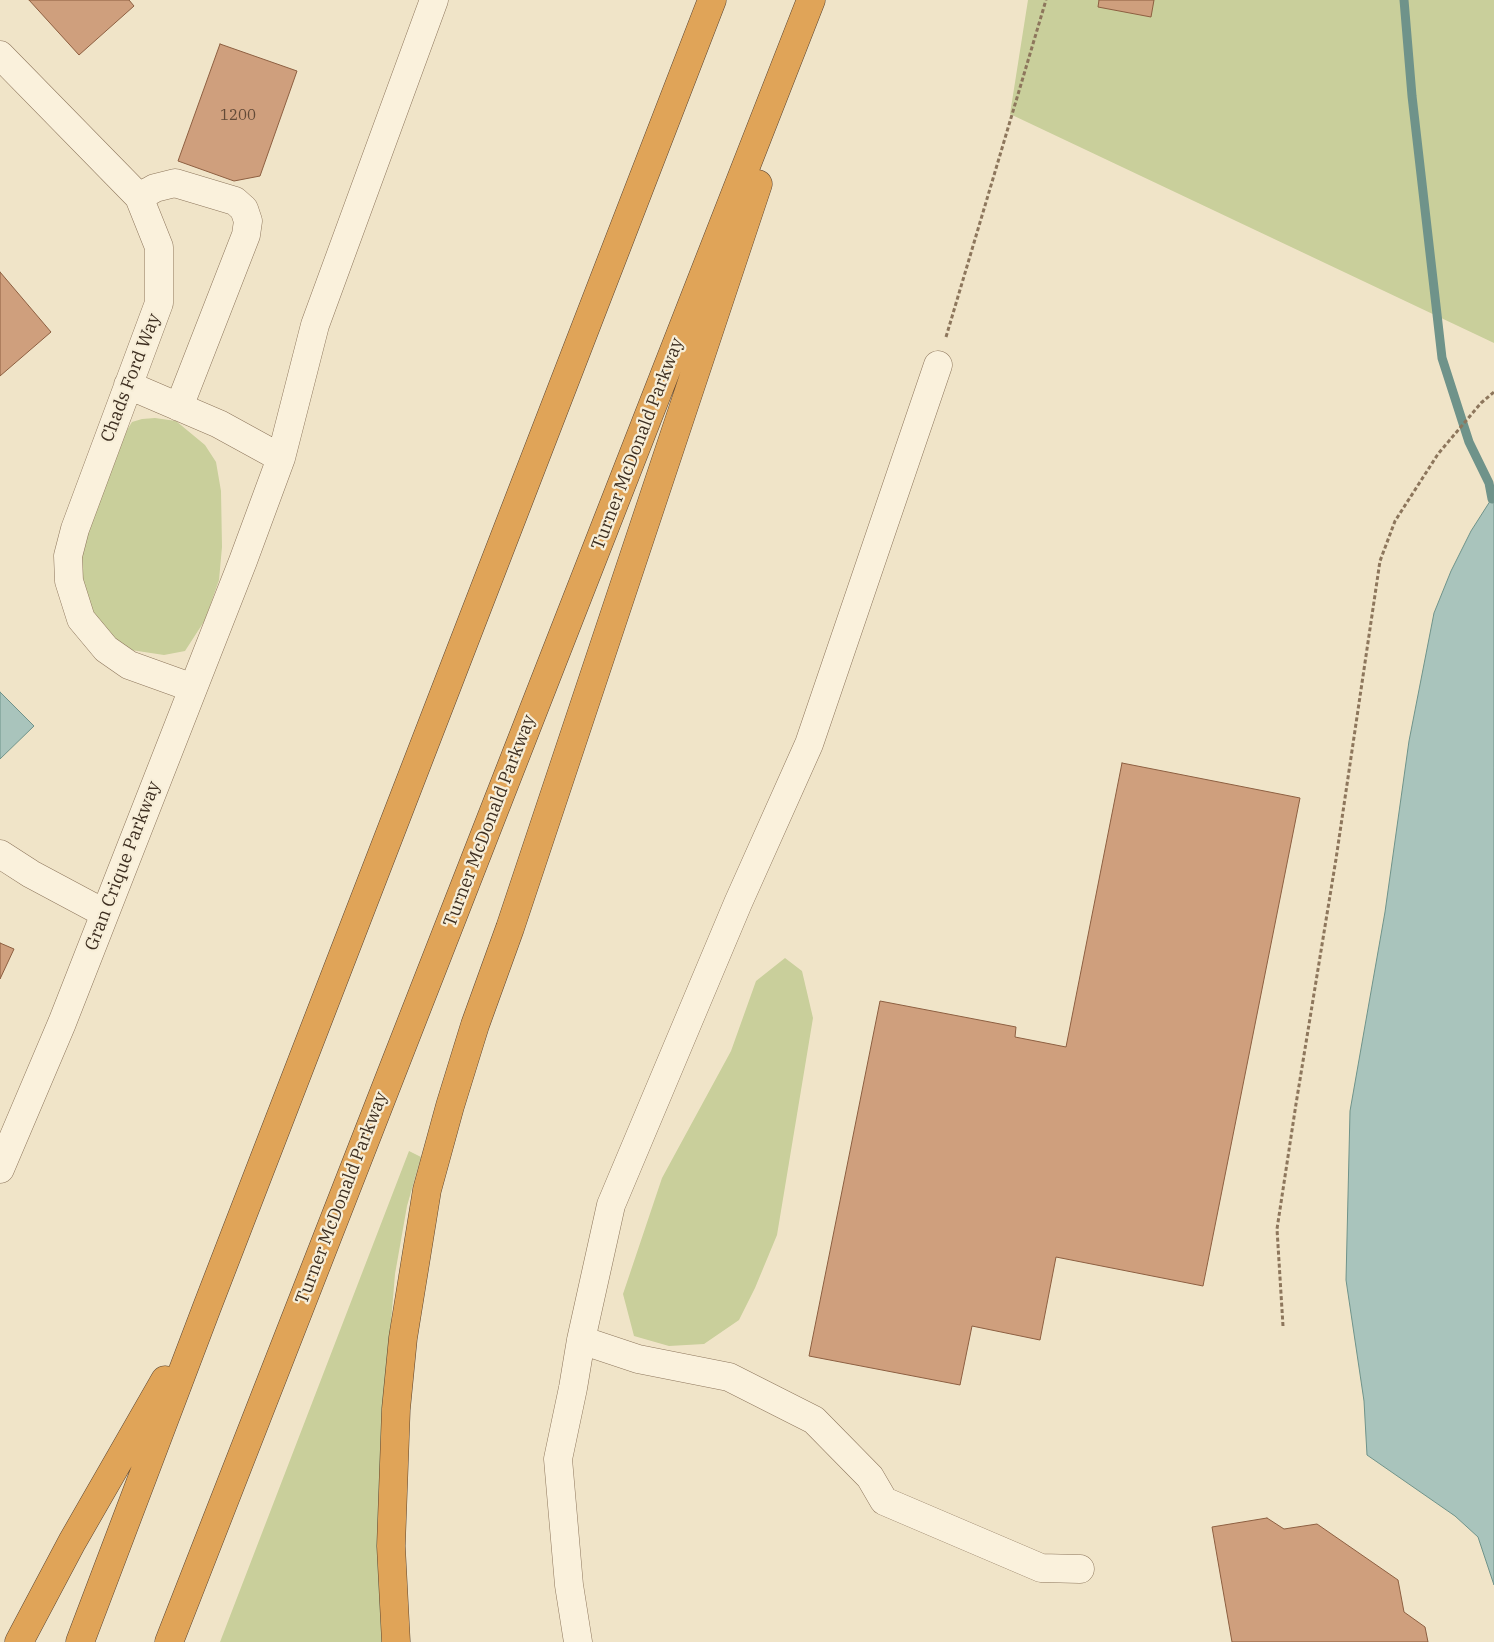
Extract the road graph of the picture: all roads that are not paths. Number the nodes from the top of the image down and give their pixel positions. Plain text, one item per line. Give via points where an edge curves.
1 (434, 0) edge
2 (712, 0) edge
3 (811, 0) edge
4 (819, 0) edge
5 (0, 55) edge
6 (139, 197) junction
7 (938, 365) road end
8 (128, 385) junction
9 (179, 407) junction
10 (281, 458) junction
11 (193, 688) junction
12 (0, 854) edge
13 (104, 913) junction
14 (0, 1169) edge
15 (207, 1307) junction
16 (581, 1340) junction
17 (1080, 1569) dead end
18 (19, 1642) edge
19 (80, 1642) edge
20 (169, 1642) edge
21 (396, 1642) edge
22 (578, 1642) edge

1 - 10 street, Gran Crique Parkway via 315,325
2 - 15 highway
3 - 20 highway, Turner McDonald Parkway
4 - 21 highway via 475,1025 427,1190 403,1338 396,1409 391,1546
5 - 6 street, Chads Ford Way
6 - 8 street, Chads Ford Way via 159,247 159,303
6 - 9 street via 155,188 175,183 235,201 244,209 248,221 246,235
7 - 16 street via 809,744 611,1205
8 - 9 street
8 - 11 street, Chads Ford Way via 75,529 68,556 69,581 81,619 106,649 129,665
9 - 10 street via 219,424
10 - 11 street, Gran Crique Parkway
11 - 13 street, Gran Crique Parkway
12 - 13 street
13 - 14 street, Gran Crique Parkway
15 - 18 highway via 72,1542
15 - 19 highway
16 - 17 street via 638,1359 730,1377 814,1420 870,1477 884,1501 1041,1568
16 - 22 street via 558,1459 569,1585

